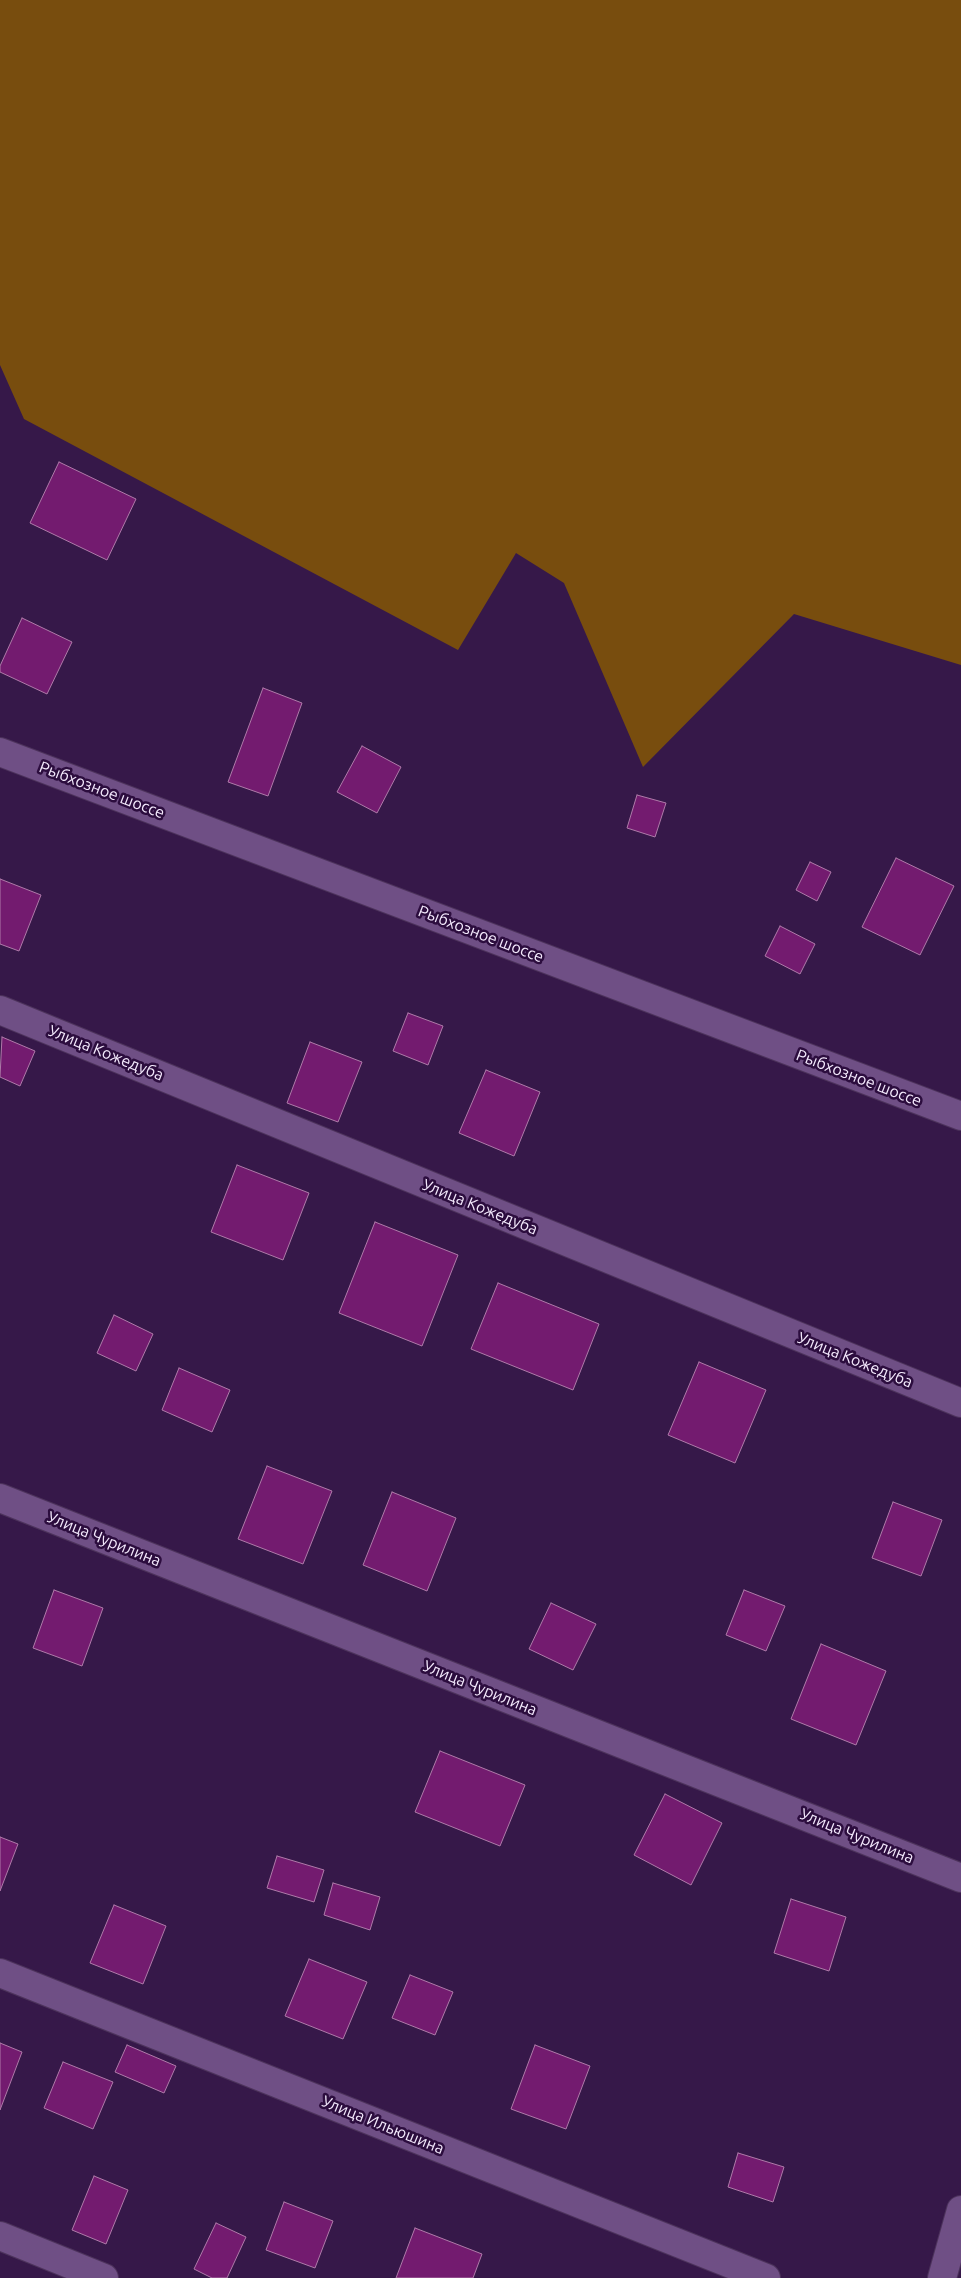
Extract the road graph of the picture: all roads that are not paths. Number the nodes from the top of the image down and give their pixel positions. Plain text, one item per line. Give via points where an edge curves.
1 (0, 752) edge
2 (0, 1010) edge
3 (961, 1116) edge
4 (961, 1403) edge
5 (0, 1498) edge
6 (961, 1878) edge
7 (0, 1972) edge
8 (961, 2210) edge
9 (0, 2236) edge
10 (104, 2278) edge
11 (766, 2278) edge
12 (942, 2278) edge

1 - 3 street, Рыбхозное шоссе
2 - 4 street, Улица Кожедуба
5 - 6 street, Улица Чурилина
7 - 11 street, Улица Ильюшина
8 - 12 street
9 - 10 street

